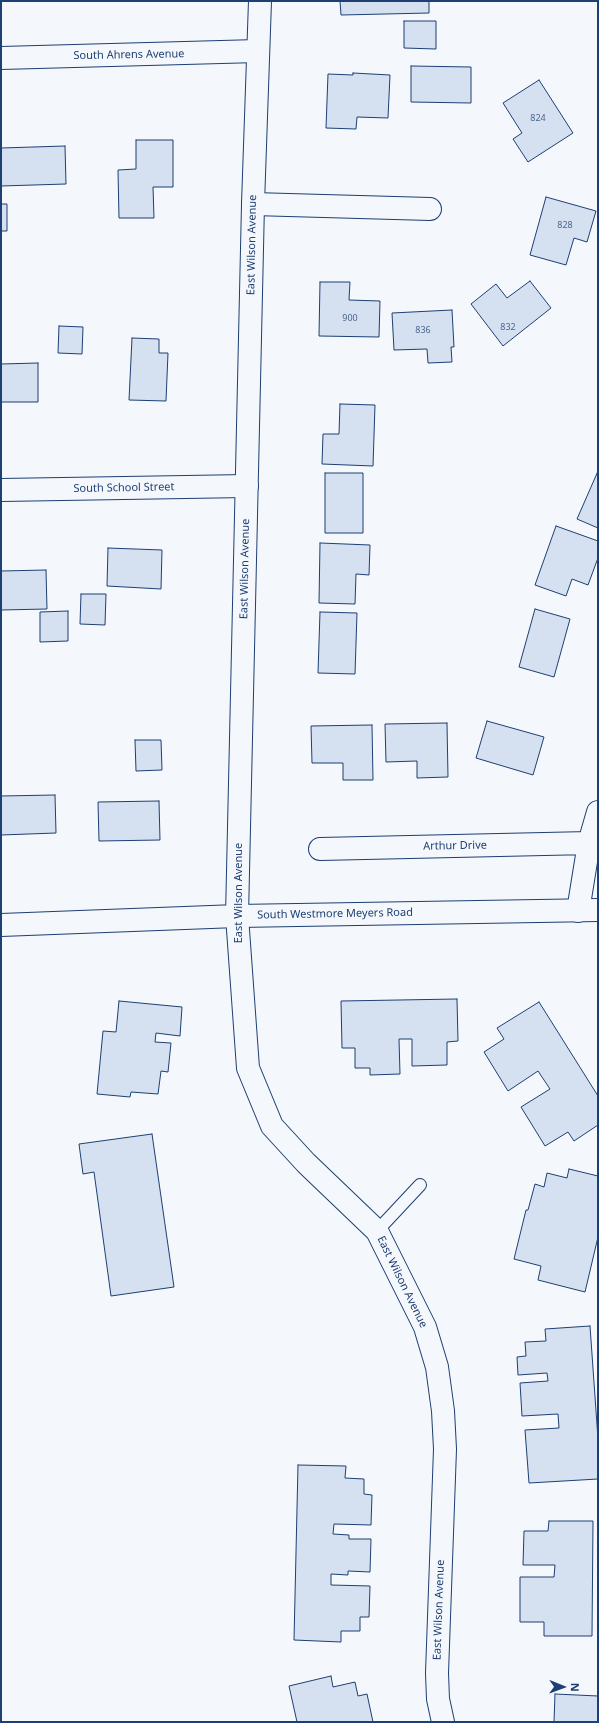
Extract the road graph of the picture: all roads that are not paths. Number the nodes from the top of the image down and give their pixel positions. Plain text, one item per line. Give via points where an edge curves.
1 (260, 1) edge
2 (258, 51) junction
3 (1, 58) edge
4 (253, 204) junction
5 (430, 209) dead end
6 (246, 486) junction
7 (1, 490) edge
8 (598, 812) edge
9 (590, 843) junction
10 (320, 849) dead end
11 (588, 910) edge
12 (237, 916) junction
13 (1, 925) edge
14 (420, 1185) dead end
15 (377, 1231) junction
16 (443, 1722) edge

1 - 2 street, East Wilson Avenue
2 - 3 street, South Ahrens Avenue
2 - 4 street, East Wilson Avenue
4 - 5 street
4 - 6 street, East Wilson Avenue
6 - 7 street, South School Street
6 - 12 street, East Wilson Avenue
8 - 9 street
9 - 10 street, Arthur Drive
9 - 11 street
11 - 12 street, South Westmore Meyers Road
12 - 13 street, South Westmore Meyers Road
12 - 15 street, East Wilson Avenue via 248,1068 272,1126 306,1163
14 - 15 lane
15 - 16 street, East Wilson Avenue via 425,1328 437,1367 444,1411 437,1672 438,1699

